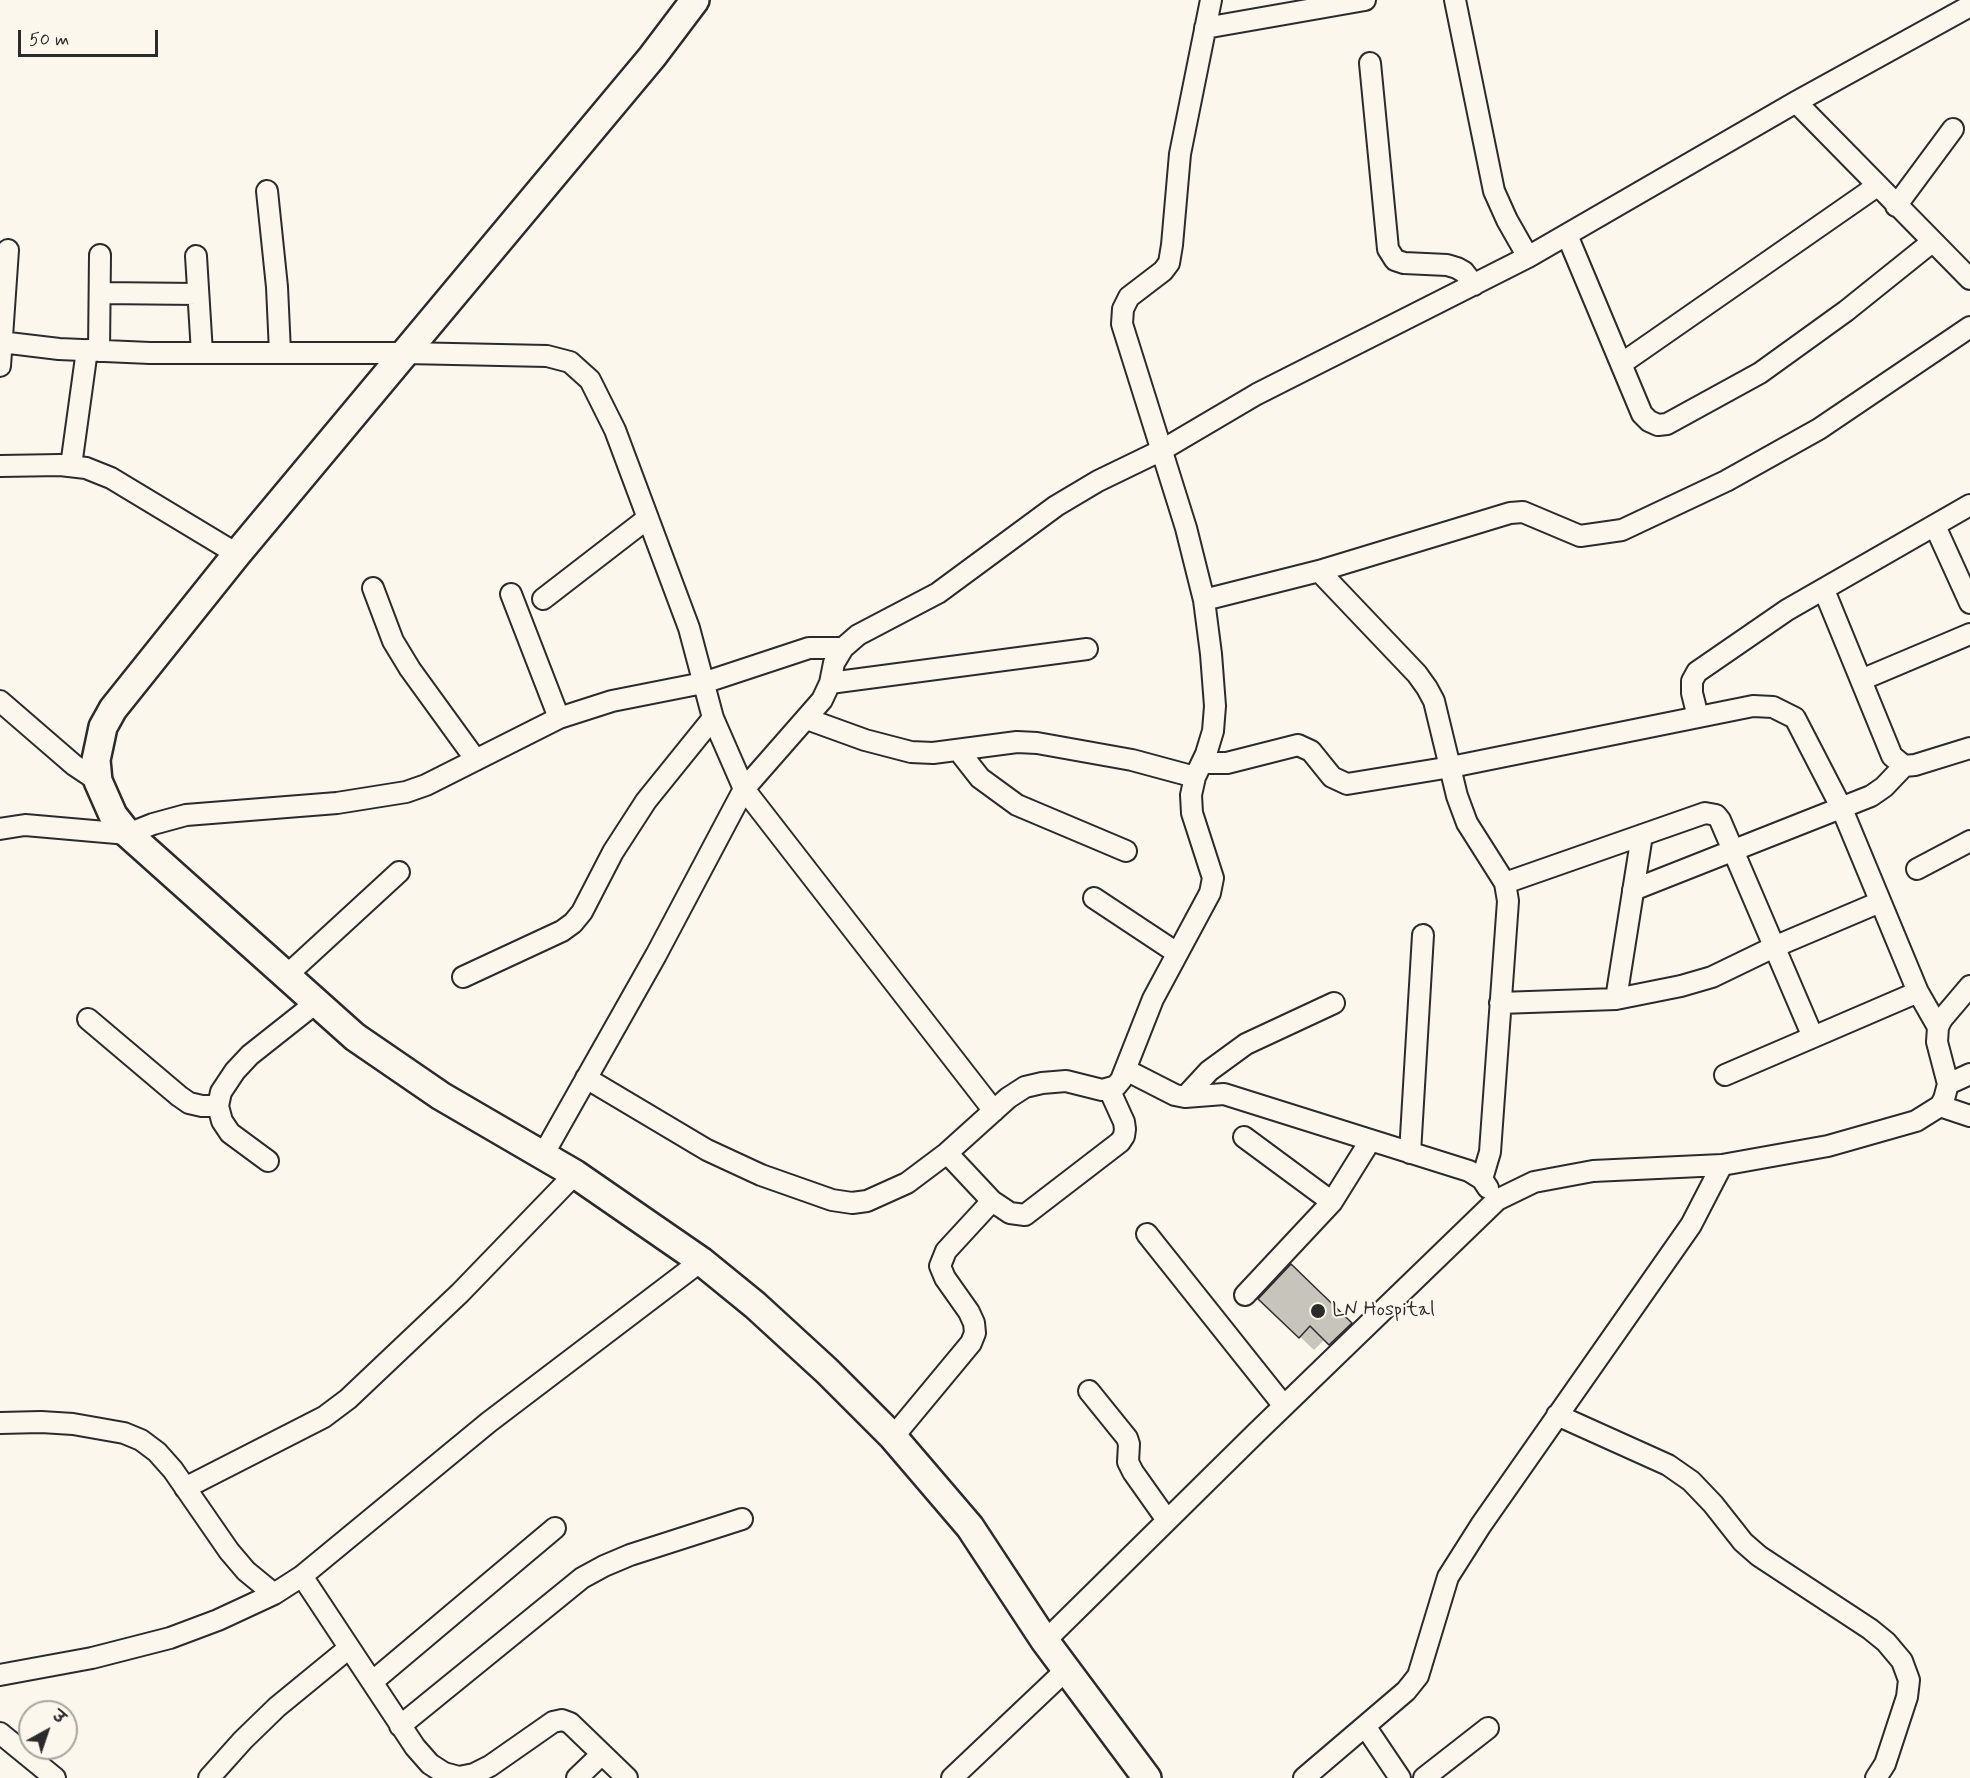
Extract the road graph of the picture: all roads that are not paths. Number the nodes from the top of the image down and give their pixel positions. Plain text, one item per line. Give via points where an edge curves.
1 (695, 0) edge
2 (1211, 0) edge
3 (1365, 0) edge
4 (1455, 0) edge
5 (1970, 6) edge
6 (1205, 28) junction
7 (1370, 63) dead end
8 (1796, 102) junction
9 (1953, 129) dead end
10 (1877, 186) junction
11 (267, 190) dead end
12 (1896, 206) junction
13 (1567, 235) junction
14 (1932, 243) junction
15 (8, 250) dead end
16 (100, 255) dead end
17 (196, 256) dead end
18 (1528, 257) junction
19 (1970, 279) edge
20 (1473, 285) junction
21 (100, 293) junction
22 (198, 294) junction
23 (1970, 327) edge
24 (1, 342) edge
25 (93, 350) junction
26 (280, 352) junction
27 (202, 353) junction
28 (406, 353) junction
29 (1621, 364) junction
30 (0, 366) edge
31 (1162, 450) junction
32 (0, 466) edge
33 (71, 466) junction
34 (1970, 505) edge
35 (648, 518) junction
36 (1935, 526) junction
37 (237, 554) junction
38 (1319, 571) junction
39 (373, 588) dead end
40 (1824, 590) junction
41 (511, 594) dead end
42 (543, 598) dead end
43 (1204, 600) junction
44 (1970, 603) edge
45 (1970, 634) edge
46 (843, 648) junction
47 (1087, 649) dead end
48 (1861, 680) junction
49 (703, 683) junction
50 (830, 683) junction
51 (0, 701) edge
52 (1698, 717) junction
53 (559, 718) junction
54 (713, 718) junction
55 (807, 719) junction
56 (1970, 748) edge
57 (958, 750) junction
58 (476, 760) junction
59 (1904, 766) junction
60 (1451, 767) junction
61 (1198, 770) junction
62 (98, 781) junction
63 (744, 789) junction
64 (1842, 809) junction
65 (0, 829) edge
66 (128, 834) junction
67 (1642, 835) junction
68 (1970, 841) edge
69 (1126, 850) dead end
70 (1733, 852) junction
71 (1917, 869) dead end
72 (399, 872) dead end
73 (1505, 883) junction
74 (1633, 890) junction
75 (1094, 898) dead end
76 (1880, 902) junction
77 (1423, 935) dead end
78 (1774, 947) junction
79 (1178, 953) junction
80 (287, 975) junction
81 (463, 977) dead end
82 (1970, 986) edge
83 (1918, 992) junction
84 (1616, 999) junction
85 (317, 1002) junction
86 (1334, 1003) dead end
87 (1500, 1003) junction
88 (88, 1019) dead end
89 (1938, 1027) junction
90 (1813, 1037) junction
91 (1126, 1070) junction
92 (1970, 1074) edge
93 (1725, 1075) dead end
94 (586, 1078) junction
95 (1948, 1084) junction
96 (1109, 1089) junction
97 (1185, 1097) junction
98 (218, 1106) junction
99 (1940, 1106) junction
100 (994, 1111) junction
101 (1970, 1116) edge
102 (1244, 1137) dead end
103 (1370, 1141) junction
104 (947, 1153) junction
105 (1410, 1153) junction
106 (543, 1155) junction
107 (268, 1161) dead end
108 (1722, 1165) junction
109 (575, 1174) junction
110 (1482, 1179) junction
111 (1497, 1200) junction
112 (992, 1201) junction
113 (1332, 1202) junction
114 (1147, 1234) dead end
115 (701, 1261) junction
116 (1245, 1295) dead end
117 (1089, 1391) dead end
118 (1284, 1406) junction
119 (1557, 1415) junction
120 (0, 1423) edge
121 (893, 1437) junction
122 (185, 1488) junction
123 (742, 1519) dead end
124 (1167, 1520) junction
125 (555, 1528) dead end
126 (302, 1576) junction
127 (274, 1594) junction
128 (1046, 1641) junction
129 (349, 1648) junction
130 (1067, 1669) junction
131 (0, 1675) edge
132 (372, 1683) junction
133 (400, 1726) junction
134 (1365, 1726) junction
135 (1488, 1728) dead end
136 (0, 1733) edge
137 (602, 1754) junction
138 (55, 1778) edge
139 (209, 1778) edge
140 (577, 1778) edge
141 (627, 1778) edge
142 (952, 1778) edge
143 (1147, 1778) edge
144 (1304, 1778) edge
145 (1400, 1778) edge
146 (1424, 1778) edge
147 (1876, 1778) edge

1 - 28 street
2 - 6 street
3 - 6 street
4 - 18 street via 1494,191
5 - 8 street
6 - 31 street via 1180,154 1168,262 1163,272 1129,297 1123,309 1122,324
7 - 20 street via 1388,249 1395,260 1404,263 1457,268
8 - 10 street
8 - 13 street
9 - 12 street
10 - 12 street
10 - 29 street
11 - 26 street
12 - 14 street
13 - 18 street
13 - 29 street
14 - 19 street
14 - 29 street via 1760,373 1667,424 1658,425 1642,414
15 - 24 street
16 - 21 street
17 - 22 street
18 - 20 street
20 - 31 street via 1257,394
21 - 22 street
21 - 25 street
22 - 27 street
23 - 38 street via 1819,429 1726,481 1622,530 1580,536 1523,512 1510,513
24 - 25 street
24 - 30 street
25 - 27 street
25 - 33 street
26 - 27 street
26 - 28 street
28 - 35 street via 547,356 570,362 590,380 615,430
28 - 37 street
31 - 43 street
31 - 46 street via 1056,506 938,593 858,635
32 - 33 street
33 - 37 street via 111,478
34 - 36 street
35 - 42 street
35 - 49 street via 689,628
36 - 40 street
36 - 44 street
37 - 62 street via 113,709 96,760
38 - 43 street
38 - 60 street via 1427,688
39 - 58 street via 393,641
40 - 48 street
40 - 52 street via 1787,610 1697,672 1692,693
41 - 53 street
43 - 61 street via 1215,706 1213,731
45 - 48 street
46 - 49 street via 808,648
46 - 50 street via 834,663
47 - 50 street
48 - 59 street via 1892,756
49 - 53 street via 612,701
49 - 54 street
50 - 55 street
51 - 62 street
52 - 60 street
52 - 64 street via 1753,706 1773,707 1795,718
53 - 58 street
54 - 63 street
54 - 81 street via 646,801 573,923
55 - 57 street via 911,752
55 - 63 street
56 - 59 street
57 - 61 street via 1037,743
57 - 69 street via 980,778 1017,805
58 - 66 street via 426,785 383,797 186,815
59 - 64 street via 1884,787
60 - 61 street via 1347,784 1332,777 1311,751 1298,745
60 - 73 street via 1467,823
61 - 79 street via 1191,795 1192,813 1213,878 1210,893
62 - 66 street via 113,814
63 - 94 street
63 - 100 street
64 - 70 street
64 - 76 street
65 - 66 street via 25,825
66 - 80 street
67 - 70 street via 1711,813 1720,820
67 - 73 street
67 - 74 street
68 - 71 street
70 - 74 street
70 - 78 street
72 - 80 street
73 - 87 street via 1508,901
74 - 84 street
75 - 79 street
76 - 78 street
76 - 83 street
77 - 105 street
78 - 84 street via 1712,977
78 - 90 street
79 - 91 street via 1153,999
80 - 85 street
82 - 89 street
83 - 89 street
83 - 90 street
84 - 87 street
85 - 98 street via 235,1071 221,1092
85 - 106 street via 355,1037 441,1096
86 - 97 street via 1246,1044 1209,1071
87 - 110 street via 1490,1152
88 - 98 street via 179,1096 196,1104
89 - 95 street via 1937,1042
90 - 93 street
91 - 96 street via 1116,1086
91 - 97 street
92 - 95 street
94 - 104 street via 707,1150 761,1175 832,1200 852,1203 885,1194
94 - 106 street
95 - 99 street
96 - 100 street via 1066,1081 1042,1083 1025,1087
96 - 112 street via 1125,1129 1120,1142 1025,1215 1010,1213
97 - 103 street via 1224,1094
98 - 107 street via 230,1133
99 - 101 street
99 - 108 street via 1916,1121 1828,1146
100 - 104 street
102 - 113 street
103 - 105 street
103 - 113 street
104 - 112 street
105 - 110 street via 1469,1171
106 - 109 street
108 - 111 street via 1593,1171 1534,1182
108 - 119 street via 1691,1225
109 - 115 street
109 - 122 street via 460,1293 348,1399 324,1417
110 - 111 street
111 - 118 street
112 - 121 street via 946,1251 940,1266 969,1312 975,1333
113 - 116 street
114 - 118 street
115 - 121 street via 756,1305
115 - 126 street via 489,1422
117 - 124 street via 1127,1438 1128,1462
118 - 124 street
119 - 134 street via 1448,1577 1418,1676
119 - 147 street via 1668,1465 1690,1481 1759,1556 1886,1642 1902,1661 1909,1680 1908,1697 1885,1764
120 - 122 street via 73,1424 124,1433 158,1452
121 - 128 street via 970,1527
122 - 127 street via 229,1551
123 - 133 street via 630,1555 582,1578
124 - 128 street
125 - 132 street
126 - 127 street
126 - 129 street
127 - 131 street via 170,1638
128 - 130 street
129 - 132 street
129 - 139 street via 277,1707
130 - 142 street
130 - 143 street
132 - 133 street
133 - 137 street via 430,1764 459,1777 490,1766 553,1722 562,1720
134 - 144 street
134 - 145 street
135 - 146 street
136 - 138 street
137 - 140 street
137 - 141 street

